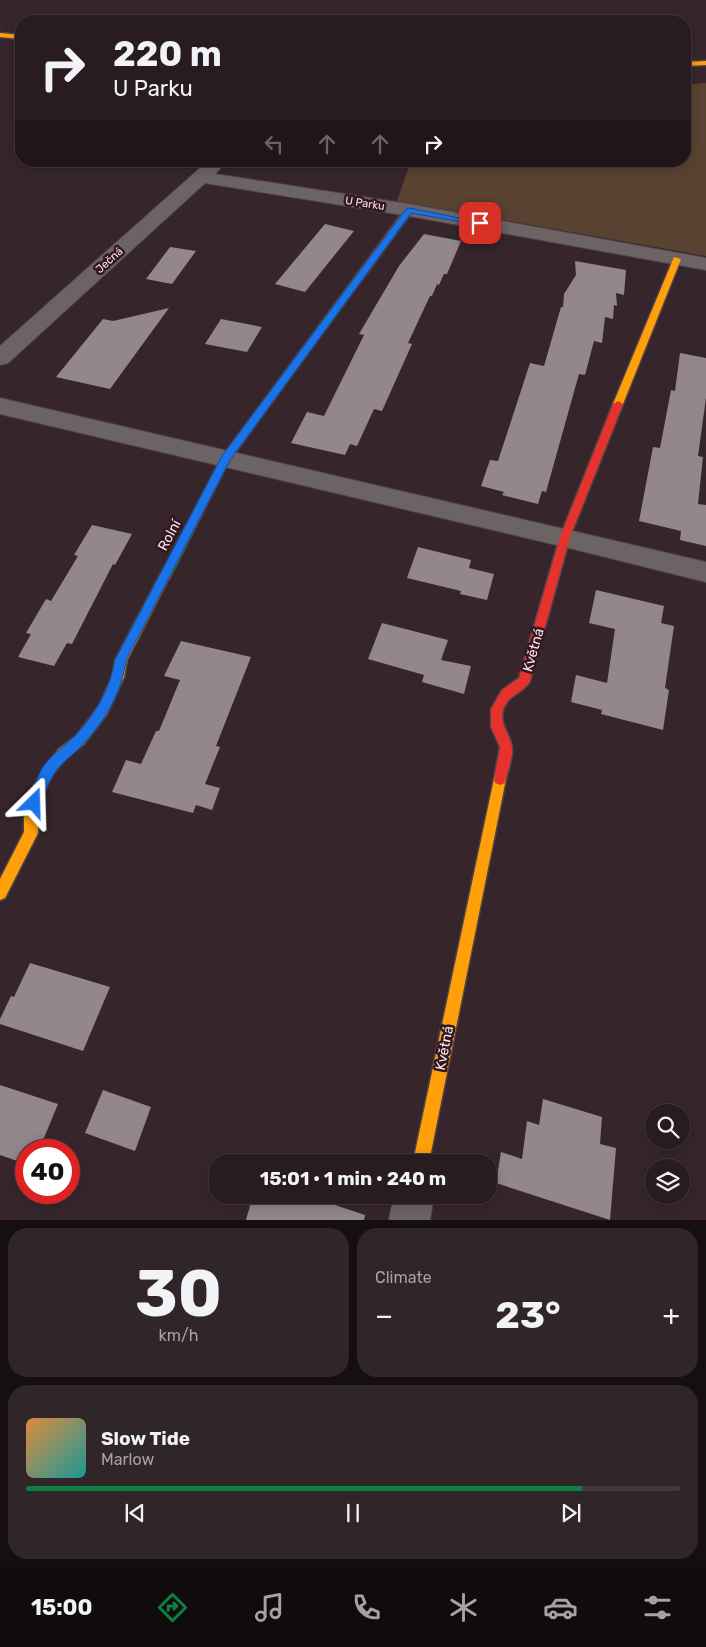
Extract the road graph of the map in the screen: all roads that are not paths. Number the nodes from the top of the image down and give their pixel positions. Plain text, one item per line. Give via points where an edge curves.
1 (0, 35) edge
2 (15, 37) edge
3 (706, 62) edge
4 (691, 63) edge
5 (213, 167) edge
6 (202, 177) junction
7 (409, 210) junction
8 (677, 259) junction
9 (706, 264) edge
10 (0, 358) edge
11 (0, 406) edge
12 (226, 459) junction
13 (565, 536) junction
14 (706, 572) edge
15 (0, 893) edge
16 (423, 1154) edge
17 (413, 1204) edge
18 (410, 1220) edge

1 - 2 street
3 - 4 street
5 - 6 street, Ječná
6 - 7 street, U Parku
6 - 10 street, Ječná
7 - 8 street, U Parku
7 - 12 street, Rolní
8 - 9 street, U Parku
8 - 13 street, Květná
11 - 12 street
12 - 13 street
12 - 15 street, Rolní via 120,660 118,677 103,710 80,740 49,770 39,789 31,818 31,833
13 - 14 street
13 - 16 street, Květná via 524,681 512,687 497,707 496,727 506,747
17 - 18 street

